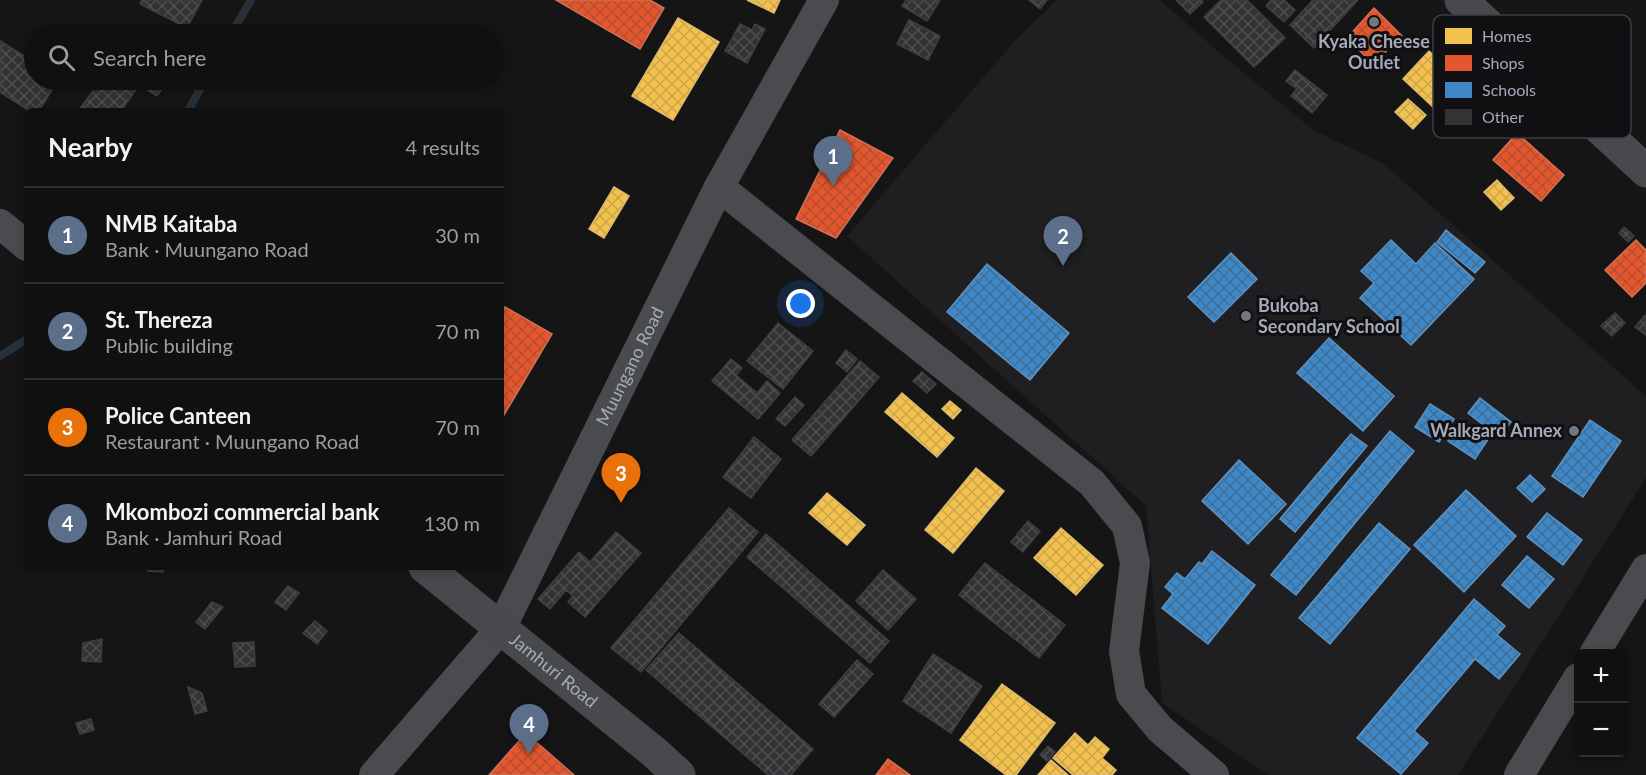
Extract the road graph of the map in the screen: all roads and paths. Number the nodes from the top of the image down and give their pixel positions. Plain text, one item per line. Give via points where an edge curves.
1 (824, 0) edge
2 (1461, 0) edge
3 (1477, 15) edge
4 (1610, 138) edge
5 (1646, 171) edge
6 (719, 187) junction
7 (0, 224) edge
8 (24, 244) edge
9 (1646, 569) edge
10 (429, 570) edge
11 (501, 628) junction
12 (1597, 649) edge
13 (1574, 685) edge
14 (374, 775) edge
15 (679, 775) edge
16 (1214, 775) edge
17 (1519, 775) edge

1 - 6 street, Muungano Road
2 - 3 street
4 - 5 street
6 - 11 street, Muungano Road
6 - 16 street via 1092,483 1127,526 1135,563 1124,651 1131,694 1160,729
7 - 8 street
9 - 12 street
10 - 11 street, Jamhuri Road
11 - 14 street, Muungano Road
11 - 15 street, Jamhuri Road
13 - 17 street

